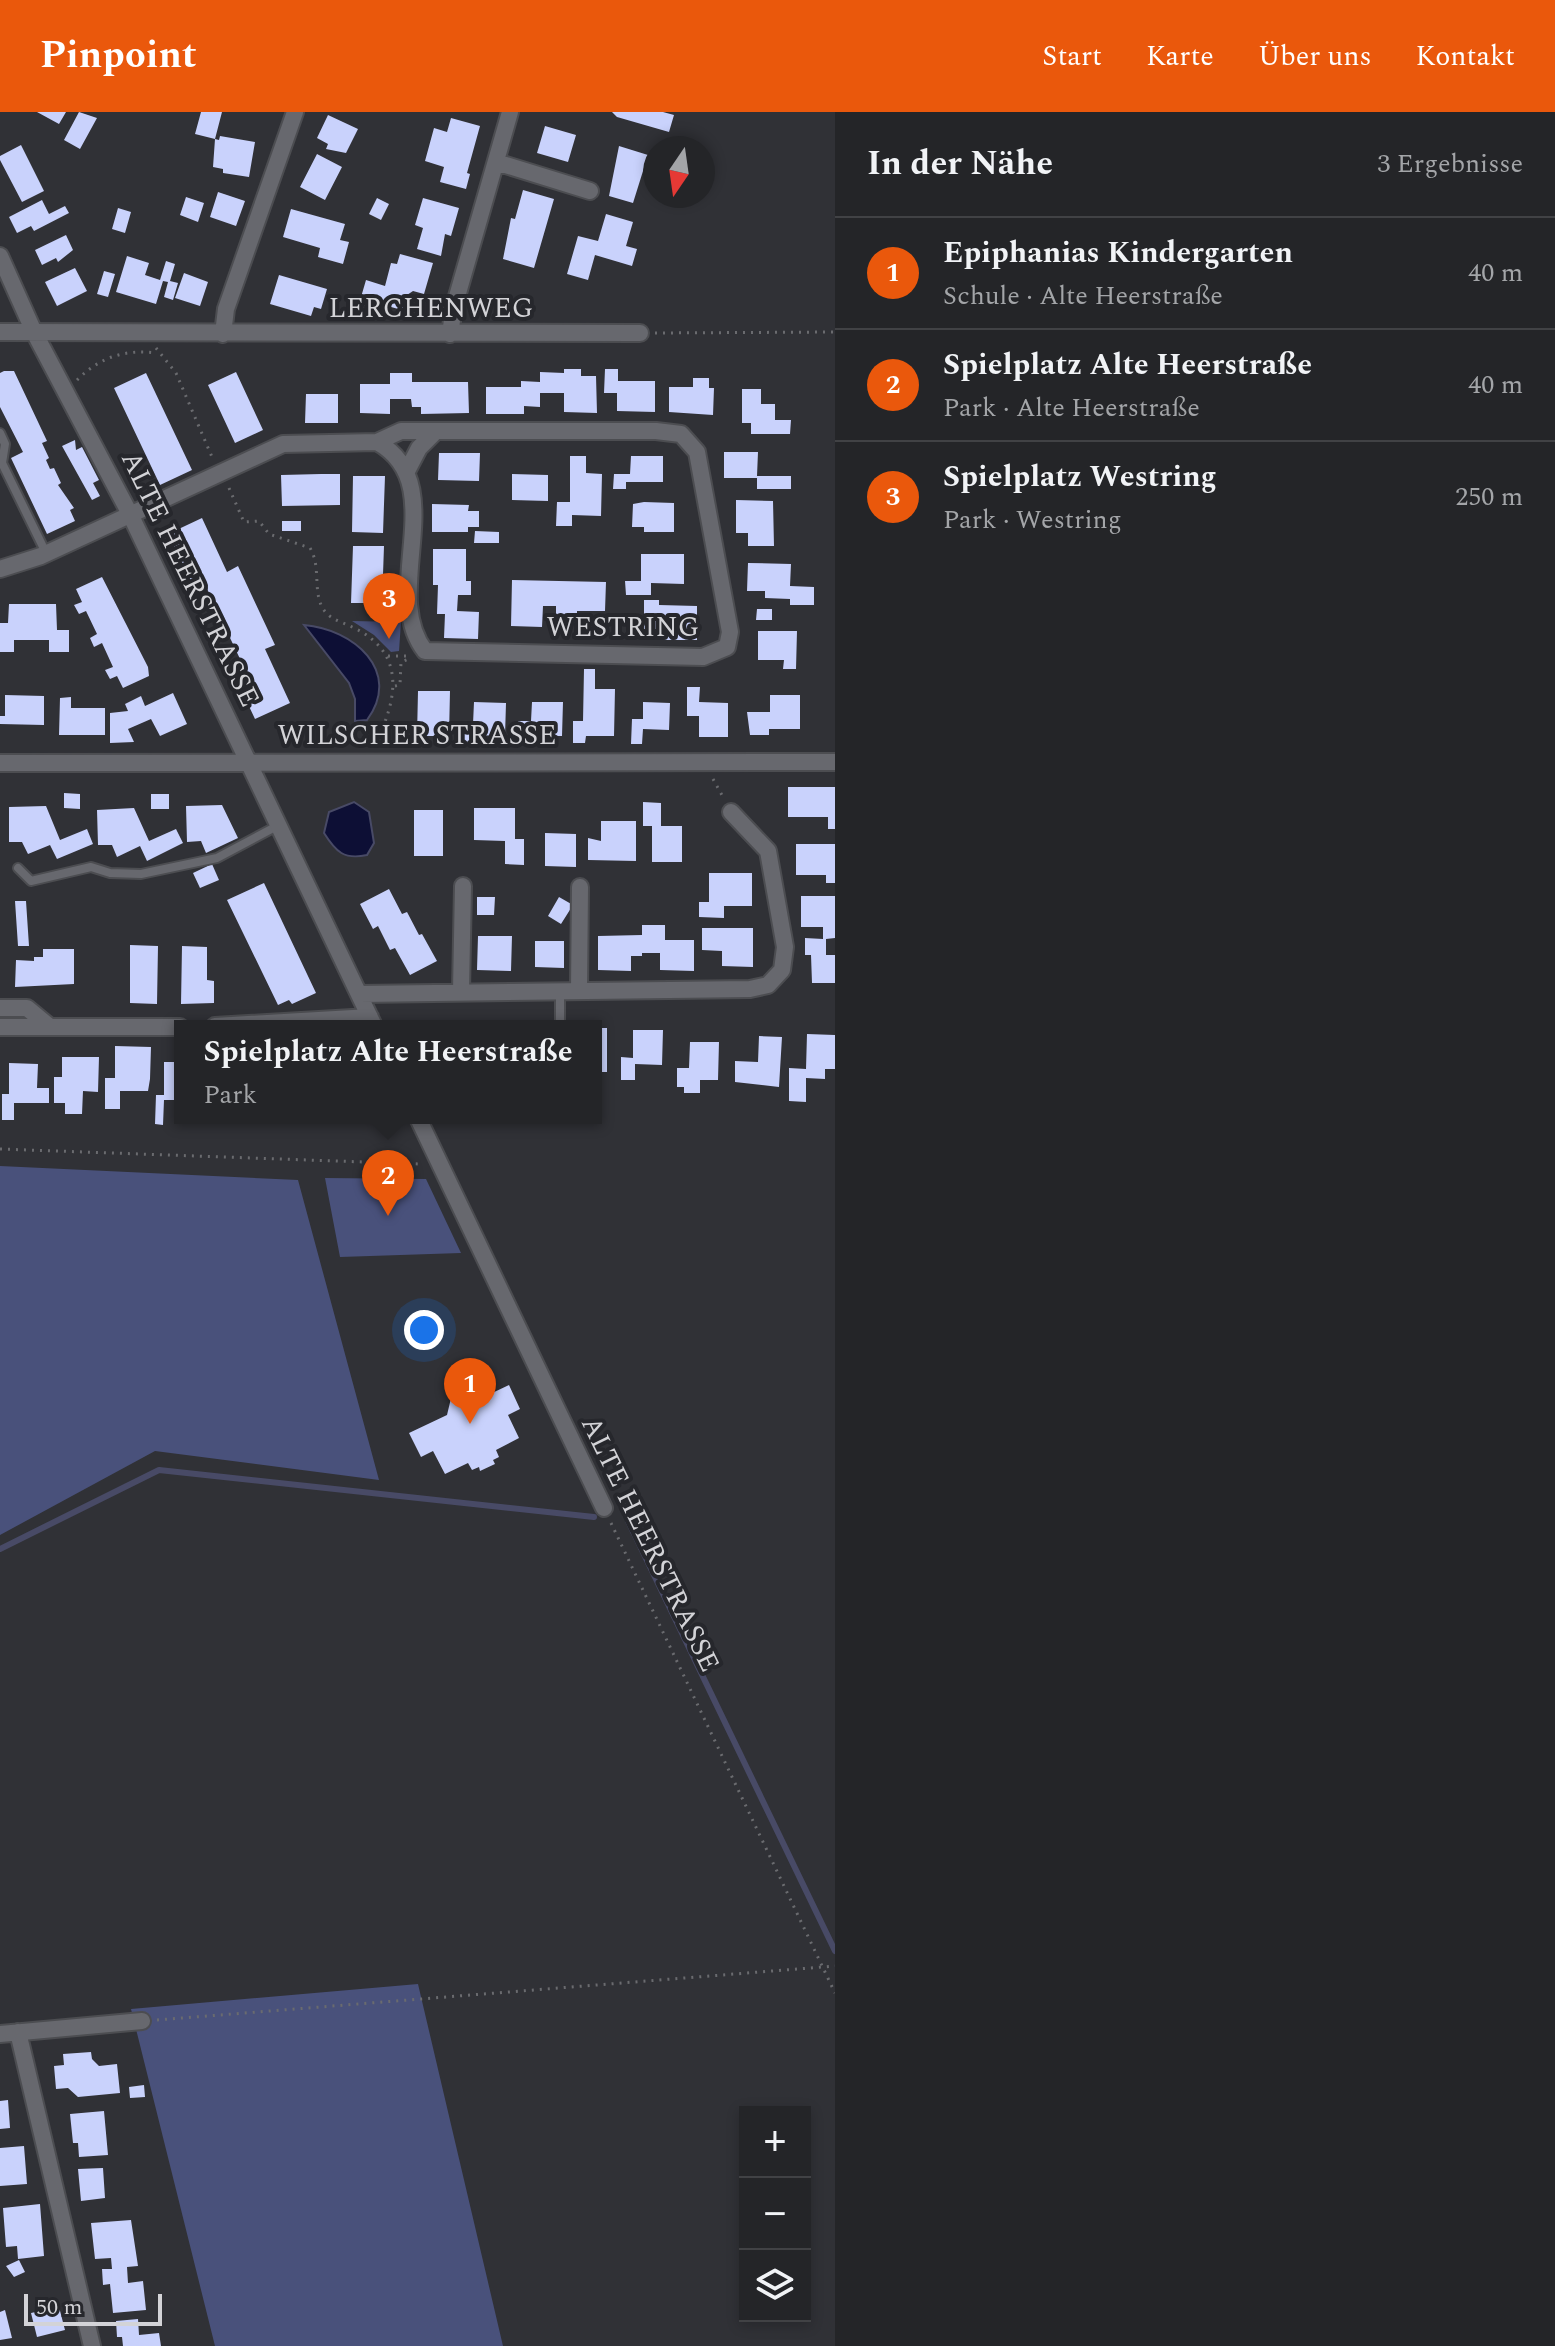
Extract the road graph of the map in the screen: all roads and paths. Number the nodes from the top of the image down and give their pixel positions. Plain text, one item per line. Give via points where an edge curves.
1 (295, 112) edge
2 (510, 112) edge
3 (496, 162) junction
4 (590, 191) dead end
5 (0, 256) edge
6 (152, 331) junction
7 (0, 332) edge
8 (34, 332) junction
9 (835, 332) edge
10 (640, 333) joint
11 (223, 334) junction
12 (450, 334) junction
13 (157, 353) junction
14 (67, 391) junction
15 (0, 433) edge
16 (433, 434) junction
17 (377, 442) junction
18 (407, 471) junction
19 (220, 472) junction
20 (131, 516) junction
21 (46, 554) junction
22 (0, 569) edge
23 (425, 651) junction
24 (403, 654) dead end
25 (388, 656) junction
26 (395, 686) junction
27 (250, 761) junction
28 (835, 762) edge
29 (0, 763) edge
30 (364, 763) junction
31 (711, 776) dead end
32 (731, 812) joint
33 (279, 825) junction
34 (18, 868) dead end
35 (463, 886) dead end
36 (580, 887) dead end
37 (560, 990) junction
38 (579, 990) junction
39 (461, 991) junction
40 (360, 994) junction
41 (0, 1008) edge
42 (372, 1020) edge
43 (560, 1020) edge
44 (0, 1027) edge
45 (50, 1027) junction
46 (174, 1027) edge
47 (421, 1124) edge
48 (0, 1149) edge
49 (440, 1164) junction
50 (604, 1508) joint
51 (825, 1966) junction
52 (835, 1966) edge
53 (835, 1993) edge
54 (142, 2021) joint
55 (18, 2032) junction
56 (0, 2034) edge
57 (92, 2346) edge

1 - 11 street via 226,309
2 - 3 street
3 - 4 street
3 - 12 street
5 - 8 street, ALTE HEERSTRASSE
6 - 8 street, LERCHENWEG
6 - 11 street, LERCHENWEG
6 - 13 path
7 - 8 street, LERCHENWEG
8 - 14 street, ALTE HEERSTRASSE
9 - 10 path
10 - 12 street, LERCHENWEG
11 - 12 street, LERCHENWEG
13 - 14 path via 118,354 95,365
13 - 19 path via 176,373
14 - 20 street, ALTE HEERSTRASSE
15 - 21 lane via 5,444 2,463
16 - 17 street, WESTRING via 401,431
16 - 18 street
16 - 23 street, WESTRING via 681,434 697,452 730,632 727,647 703,657
17 - 18 street via 396,453
17 - 19 street, WESTRING via 283,444
18 - 23 street via 412,495 409,623
19 - 20 street, WESTRING
19 - 25 path via 244,522 259,521 269,534 310,548 322,607 332,619 372,637
20 - 21 street, WESTRING
20 - 27 street, ALTE HEERSTRASSE
21 - 22 street, WESTRING
23 - 26 path via 401,662 400,685
24 - 25 path
25 - 26 path
26 - 30 path via 380,735
27 - 29 street, WILSCHER STRASSE
27 - 30 street, WILSCHER STRASSE
27 - 33 street, ALTE HEERSTRASSE
28 - 30 street, WILSCHER STRASSE
31 - 32 path
32 - 38 street via 768,851 785,947 782,970 768,985 750,989
33 - 34 lane via 217,858 141,874 91,867 31,881
33 - 40 street, ALTE HEERSTRASSE
35 - 39 street
36 - 38 street
37 - 38 street
37 - 39 street
37 - 43 lane
39 - 40 street
40 - 42 street, ALTE HEERSTRASSE
41 - 45 street via 27,1008
44 - 45 street
45 - 46 street
47 - 49 street, ALTE HEERSTRASSE
48 - 49 path
49 - 50 street, ALTE HEERSTRASSE
50 - 51 path, ALTE HEERSTRASSE
51 - 52 path
51 - 53 path, ALTE HEERSTRASSE
51 - 54 path
54 - 55 street
55 - 56 street
55 - 57 street

